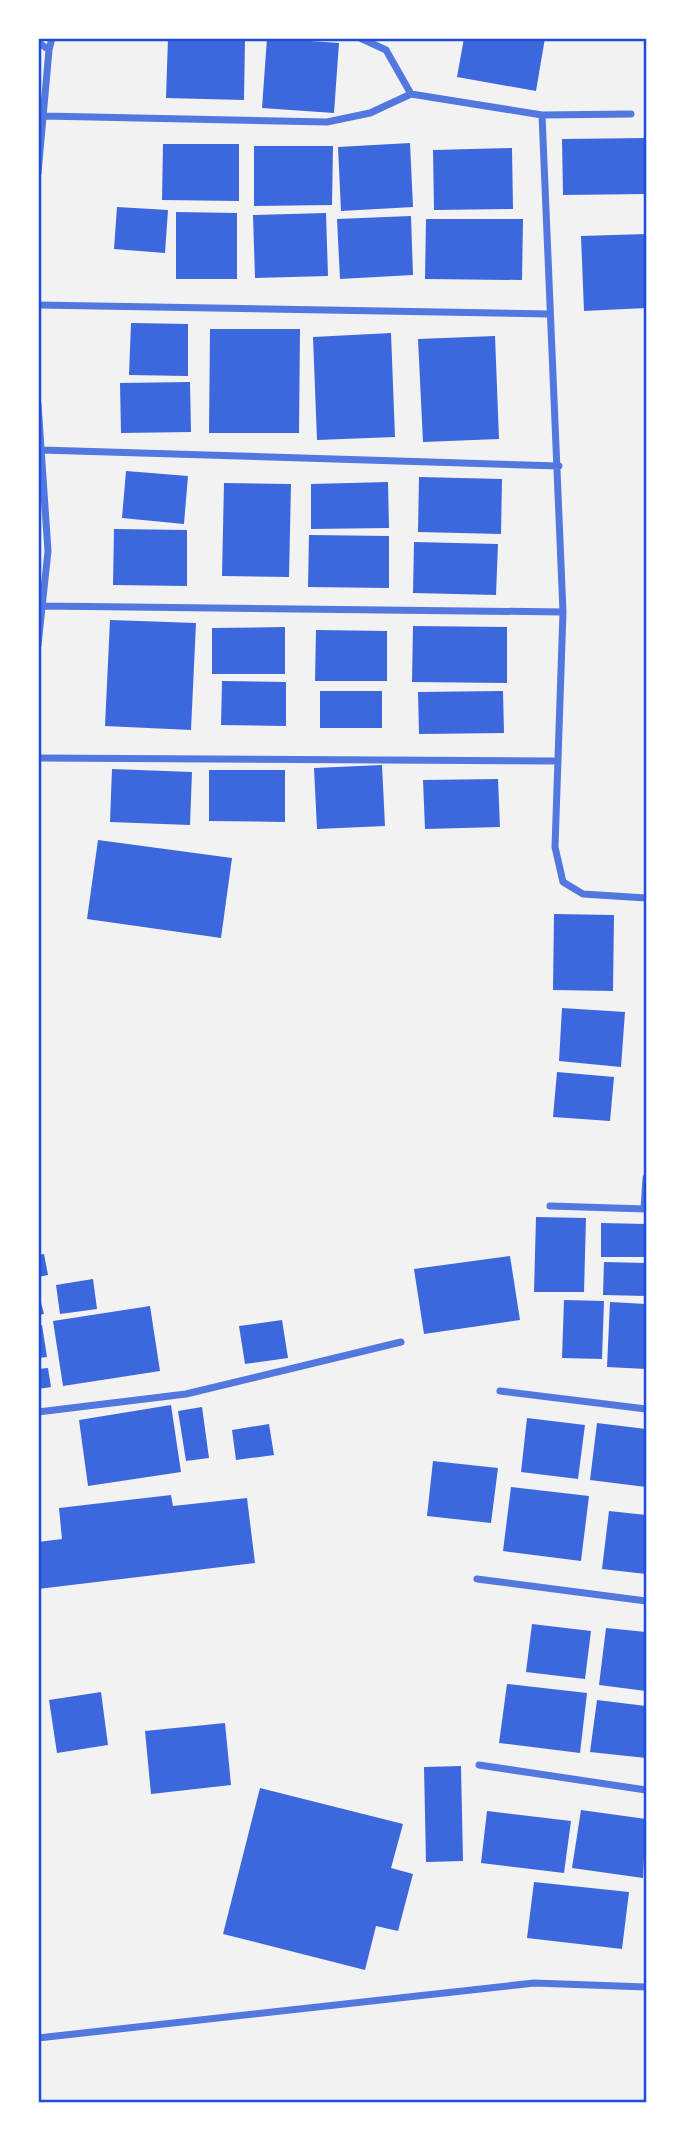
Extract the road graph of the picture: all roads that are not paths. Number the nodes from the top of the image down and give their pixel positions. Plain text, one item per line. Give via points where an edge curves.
1 (52, 38) edge
2 (360, 38) edge
3 (38, 42) edge
4 (49, 50) junction
5 (411, 94) junction
6 (631, 114) dead end
7 (542, 115) junction
8 (44, 116) junction
9 (38, 173) edge
10 (38, 306) edge
11 (549, 314) junction
12 (38, 404) edge
13 (42, 450) junction
14 (559, 466) junction
15 (48, 551) junction
16 (38, 552) edge
17 (43, 606) junction
18 (563, 611) junction
19 (38, 645) edge
20 (38, 758) edge
21 (556, 761) junction
22 (646, 898) edge
23 (646, 1178) edge
24 (550, 1206) dead end
25 (645, 1209) edge
26 (401, 1342) dead end
27 (500, 1391) dead end
28 (646, 1409) edge
29 (38, 1412) edge
30 (477, 1579) dead end
31 (646, 1601) edge
32 (480, 1766) dead end
33 (646, 1790) edge
34 (646, 1987) edge
35 (38, 2038) edge

1 - 4 street
2 - 5 street via 386,50
3 - 4 street
4 - 8 street
5 - 7 street
5 - 8 street via 370,113 327,122
6 - 7 street
7 - 11 street
8 - 9 street
10 - 11 street
11 - 14 street
12 - 13 street
13 - 14 street
13 - 15 street
14 - 18 street
15 - 16 street
15 - 17 street
17 - 18 street
17 - 19 street
18 - 21 street
20 - 21 street
21 - 22 street via 555,847 563,882 583,894
23 - 25 street
24 - 25 street
26 - 29 street via 186,1394
27 - 28 street
30 - 31 street
32 - 33 street
34 - 35 street via 534,1983

